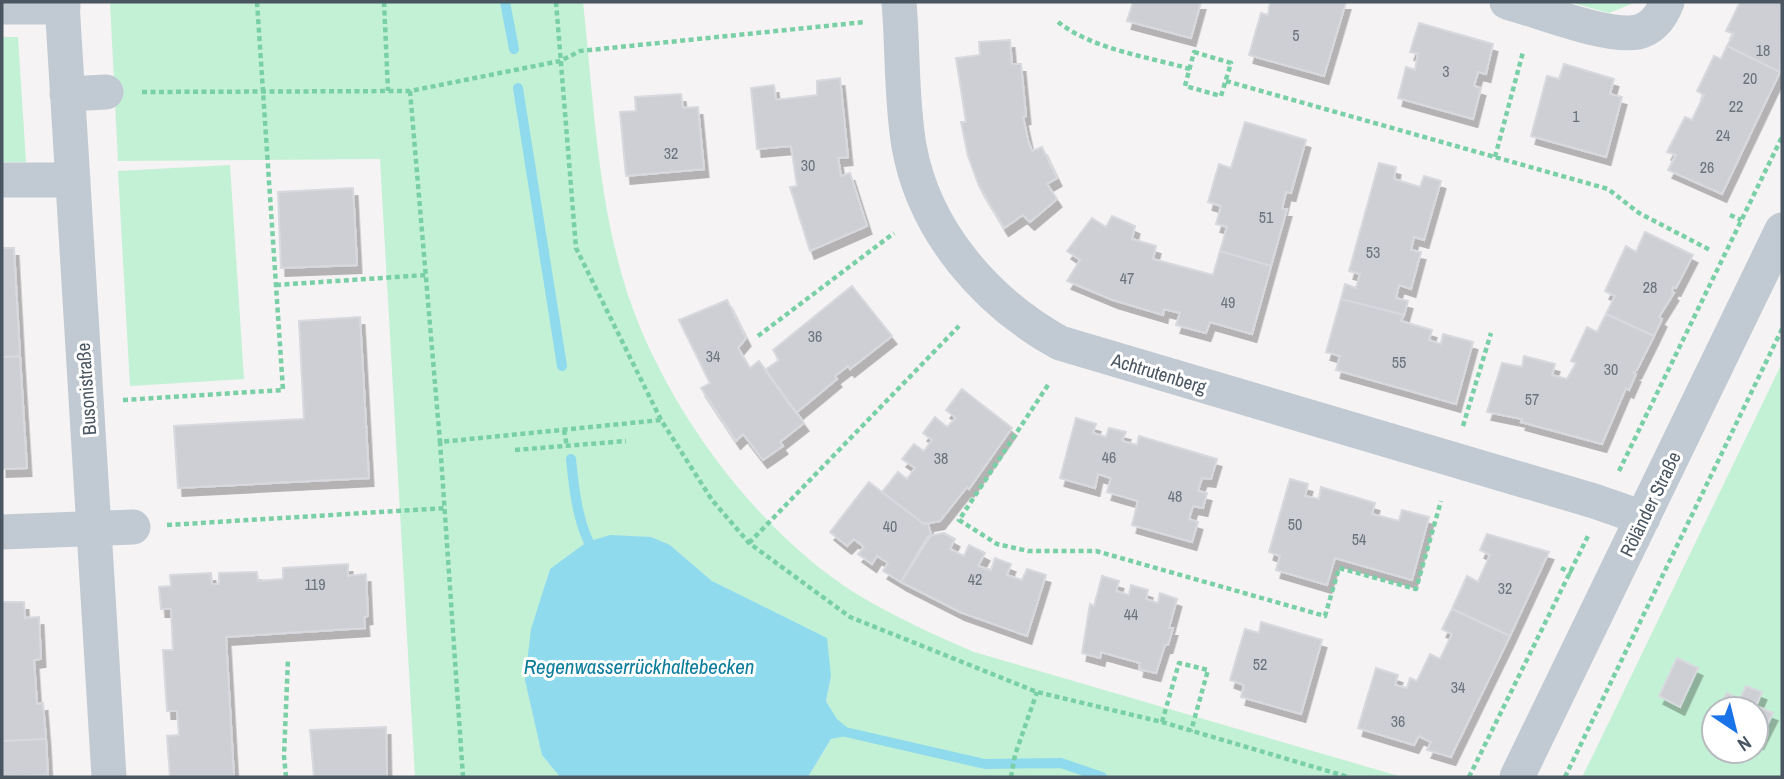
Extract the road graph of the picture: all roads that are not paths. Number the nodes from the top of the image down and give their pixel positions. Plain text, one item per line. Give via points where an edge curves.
1 (899, 2) edge
2 (1507, 2) edge
3 (1667, 2) edge
4 (62, 5) edge
5 (2, 8) edge
6 (106, 92) road end
7 (67, 94) junction
8 (2, 180) edge
9 (73, 180) junction
10 (1782, 230) edge
11 (1643, 518) junction
12 (133, 527) road end
13 (95, 530) junction
14 (2, 532) edge
15 (109, 777) edge
16 (1517, 777) edge

1 - 11 street, Achtrutenberg via 909,146 923,195 947,242 991,295 1026,324 1060,343
2 - 3 street via 1616,33 1641,31 1660,18
4 - 5 street
4 - 7 street, Busonistraße
6 - 7 street
7 - 9 street, Busonistraße
8 - 9 street
9 - 13 street, Busonistraße
10 - 11 street, Röländer Straße
11 - 16 street, Röländer Straße
12 - 13 street
13 - 14 street
13 - 15 street, Busonistraße

